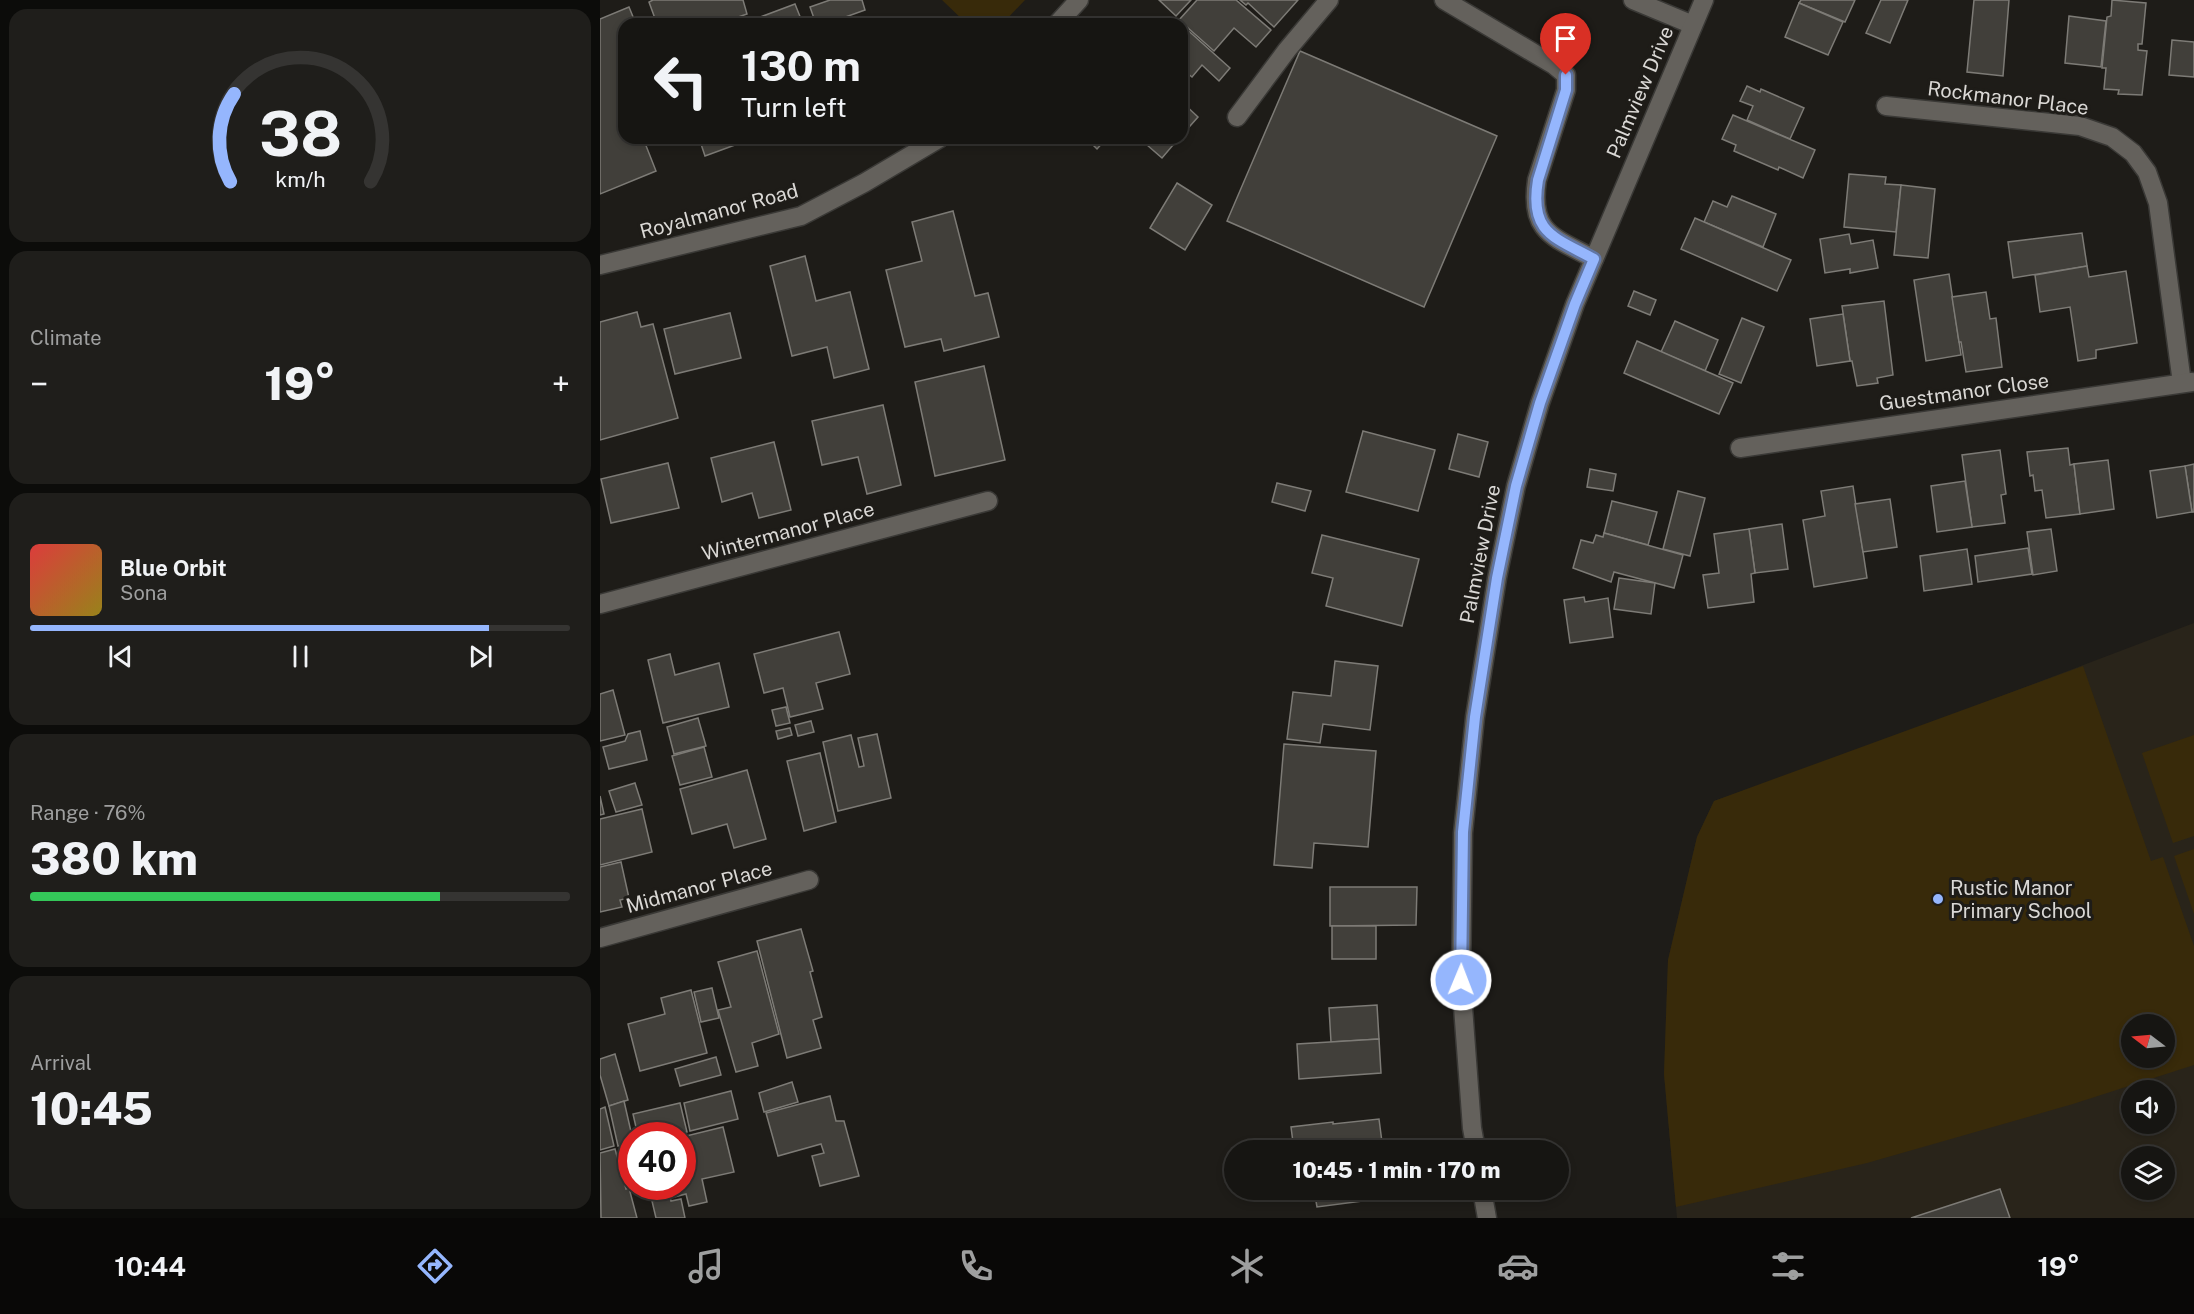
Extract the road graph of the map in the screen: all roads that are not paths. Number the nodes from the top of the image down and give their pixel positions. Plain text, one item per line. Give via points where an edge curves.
1 (1079, 0) edge
2 (1329, 0) edge
3 (1444, 0) edge
4 (1633, 0) edge
5 (1704, 0) edge
6 (1062, 18) edge
7 (1693, 25) junction
8 (1886, 106) dead end
9 (1238, 117) dead end
10 (930, 144) edge
11 (1594, 259) junction
12 (600, 265) edge
13 (2188, 382) edge
14 (1740, 448) dead end
15 (988, 501) dead end
16 (600, 604) edge
17 (809, 880) dead end
18 (600, 938) edge
19 (1474, 1140) edge
20 (1484, 1200) edge
21 (1487, 1218) edge

1 - 6 street
2 - 9 street
3 - 11 street via 1566,75 1566,90 1535,194 1539,219 1548,233
4 - 7 street
5 - 7 street, Palmview Drive
7 - 11 street, Palmview Drive
8 - 13 street, Rockmanor Place via 2080,126 2112,137 2133,153 2147,172 2158,203
10 - 12 street, Royalmanor Road via 801,216
11 - 19 street, Palmview Drive via 1540,403 1516,486 1475,717 1463,832 1461,980
13 - 14 street, Guestmanor Close
15 - 16 street, Wintermanor Place
17 - 18 street, Midmanor Place
20 - 21 street

